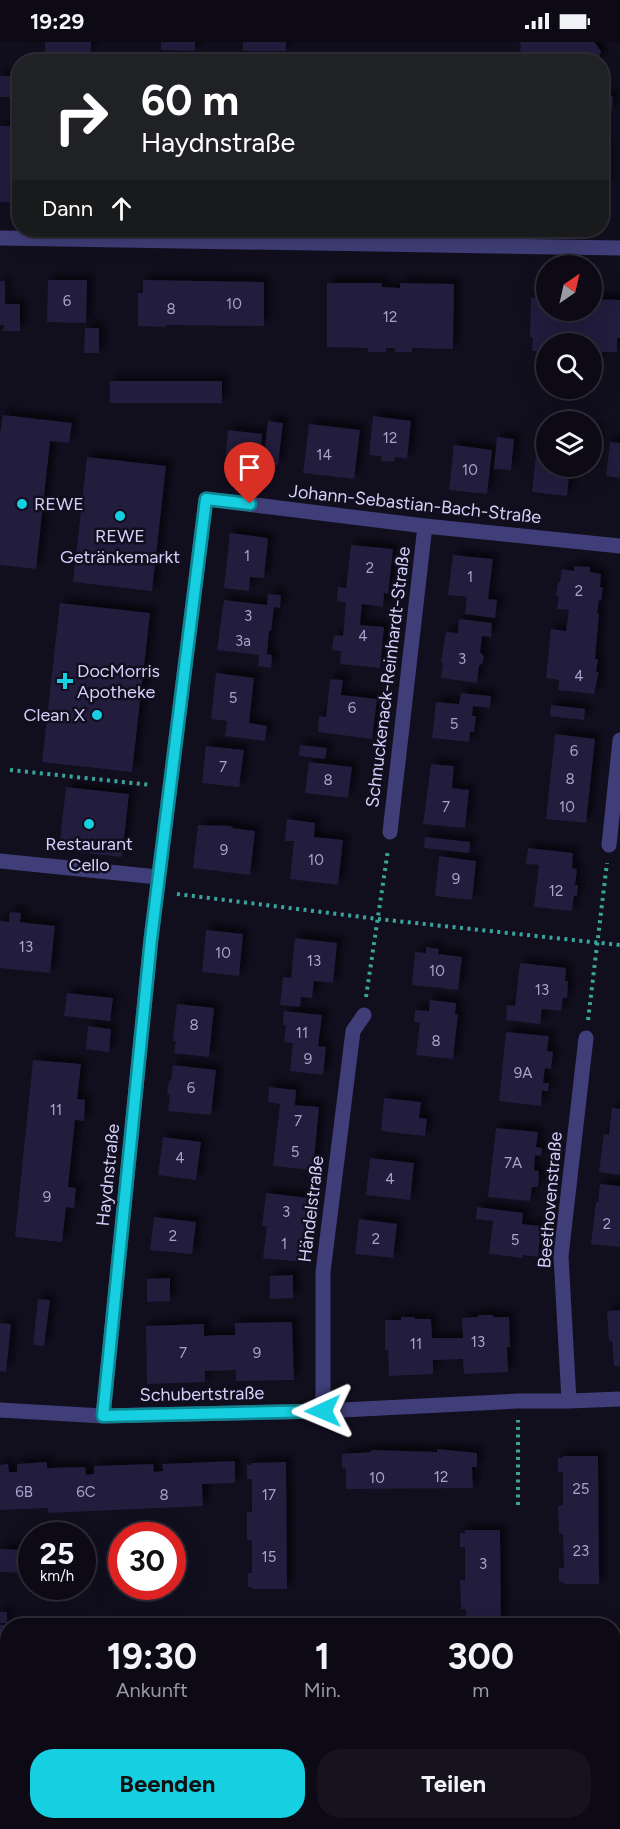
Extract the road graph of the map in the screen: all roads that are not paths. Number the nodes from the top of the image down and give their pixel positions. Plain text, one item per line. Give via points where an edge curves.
1 (0, 238) edge
2 (620, 248) edge
3 (206, 499) joint
4 (425, 526) junction
5 (620, 546) edge
6 (620, 740) edge
7 (390, 832) road end
8 (609, 845) road end
9 (0, 861) edge
10 (158, 885) junction
11 (364, 1015) road end
12 (586, 1038) road end
13 (620, 1399) edge
14 (569, 1401) junction
15 (0, 1410) edge
16 (323, 1411) junction
17 (103, 1416) junction

1 - 2 street
3 - 4 street, Johann-Sebastian-Bach-Straße
3 - 10 street, Haydnstraße
4 - 5 street, Johann-Sebastian-Bach-Straße
4 - 7 street, Schnuckenack-Reinhardt-Straße
6 - 8 street
9 - 10 street
10 - 17 street, Haydnstraße
11 - 16 street, Händelstraße via 353,1031 323,1272
12 - 14 street, Beethovenstraße via 561,1256
13 - 14 street, Schubertstraße
14 - 16 street, Schubertstraße
15 - 17 street, Schubertstraße
16 - 17 street, Schubertstraße

